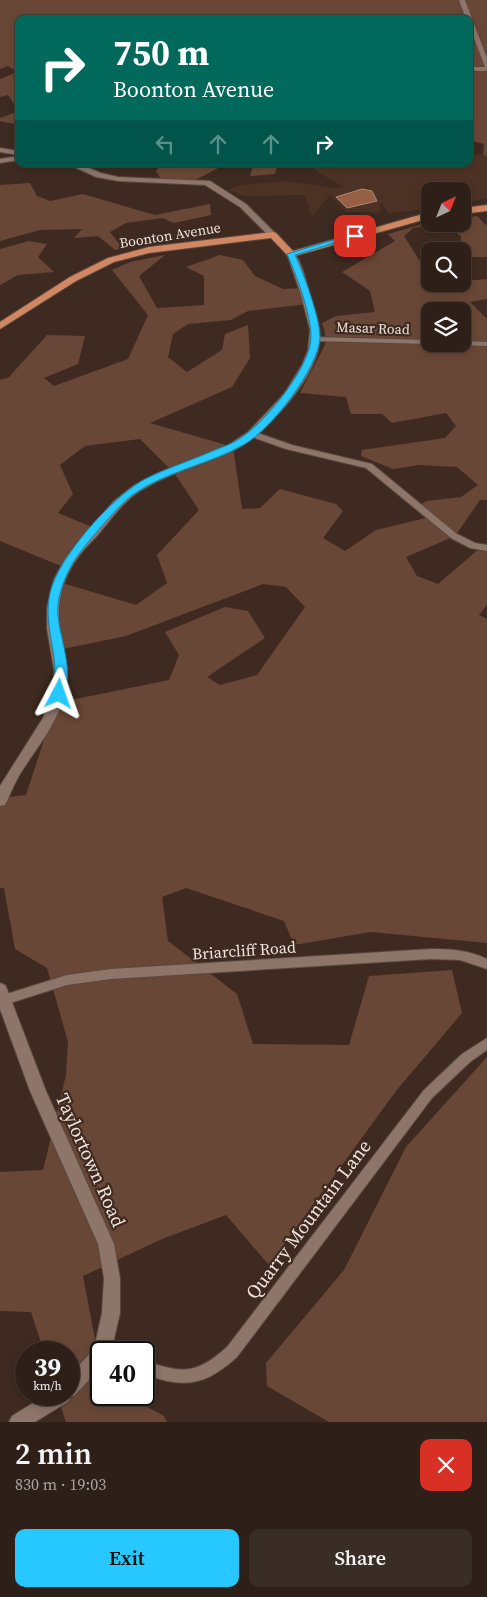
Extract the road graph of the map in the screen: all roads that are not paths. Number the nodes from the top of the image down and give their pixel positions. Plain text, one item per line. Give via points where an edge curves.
1 (462, 0) edge
2 (468, 15) edge
3 (473, 29) edge
4 (487, 67) edge
5 (473, 69) edge
6 (0, 150) edge
7 (15, 152) edge
8 (15, 159) edge
9 (0, 161) edge
10 (79, 167) edge
11 (487, 208) edge
12 (471, 210) edge
13 (421, 218) edge
14 (273, 235) junction
15 (291, 254) junction
16 (0, 326) edge
17 (315, 339) junction
18 (421, 342) edge
19 (471, 343) edge
20 (487, 344) edge
21 (252, 434) junction
22 (487, 548) edge
23 (0, 801) edge
24 (487, 964) edge
25 (2, 995) edge
26 (487, 1043) edge
27 (105, 1341) edge
28 (90, 1366) edge
29 (155, 1371) edge
30 (80, 1377) edge
31 (45, 1406) edge
32 (18, 1422) edge

1 - 2 street
3 - 4 street
4 - 5 street
6 - 7 street
8 - 9 street
10 - 14 street via 118,179 207,183 253,215
11 - 12 main road
13 - 15 main road
14 - 15 main road
14 - 16 main road, Boonton Avenue via 149,250 111,260 73,278
15 - 17 street via 314,326
17 - 18 street, Masar Road
17 - 21 street via 290,394
19 - 20 street
21 - 22 street via 290,447 369,466 454,536 473,546
21 - 23 street via 231,448 137,488 118,503 70,560 52,607 60,657 59,694
24 - 25 street, Briarcliff Road via 458,954 412,955 111,974
25 - 27 street, Taylortown Road via 38,1091 106,1244 112,1278
26 - 29 street, Quarry Mountain Lane via 428,1094 220,1364 205,1373 181,1378
28 - 30 street, Taylortown Road
31 - 32 street

